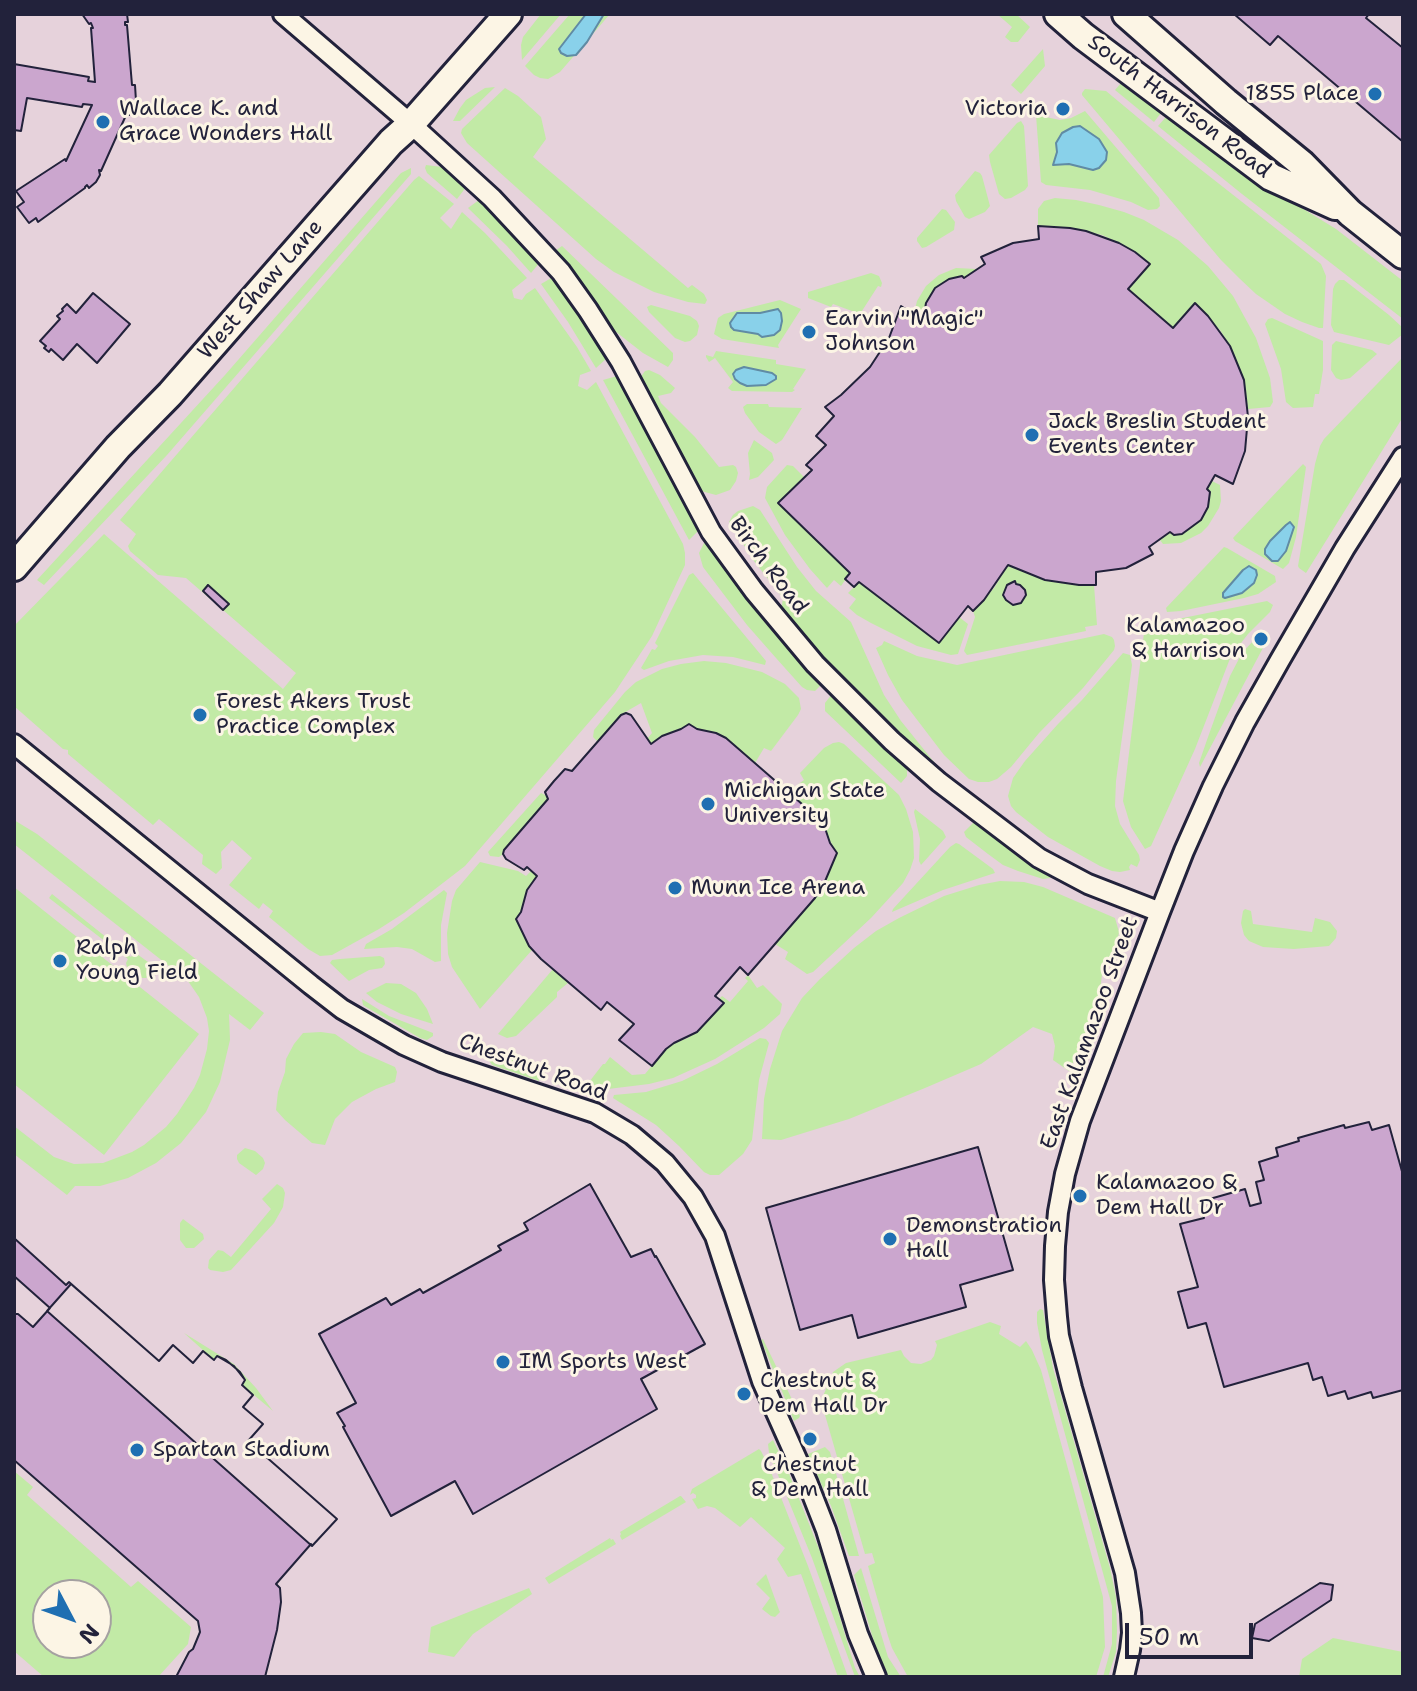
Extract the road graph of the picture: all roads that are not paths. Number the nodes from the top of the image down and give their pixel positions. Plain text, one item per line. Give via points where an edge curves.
1 (283, 14) edge
2 (508, 14) edge
3 (1058, 14) edge
4 (1126, 14) edge
5 (1119, 63) junction
6 (1226, 102) junction
7 (411, 124) junction
8 (1350, 213) junction
9 (1403, 255) edge
10 (1403, 457) edge
11 (14, 567) edge
12 (14, 744) edge
13 (1160, 912) junction
14 (876, 1677) edge
15 (1124, 1677) edge

1 - 7 street
2 - 7 street, West Shaw Lane
3 - 5 street, South Harrison Road
4 - 6 street, South Harrison Road
5 - 6 street via 1155,79 1219,127 1230,117
5 - 8 street, South Harrison Road via 1271,177
6 - 8 street, South Harrison Road via 1302,164
7 - 11 street, West Shaw Lane
7 - 13 street, Birch Road via 492,198 561,272 621,362 711,532 815,664 939,782 1039,858
8 - 9 street, South Harrison Road
10 - 13 street, East Kalamazoo Street via 1245,722
12 - 14 street, Chestnut Road via 342,1009 433,1058 595,1113 665,1163 715,1236 762,1381 826,1530
13 - 15 street, East Kalamazoo Street via 1071,1148 1055,1246 1059,1336 1125,1573 1131,1613

